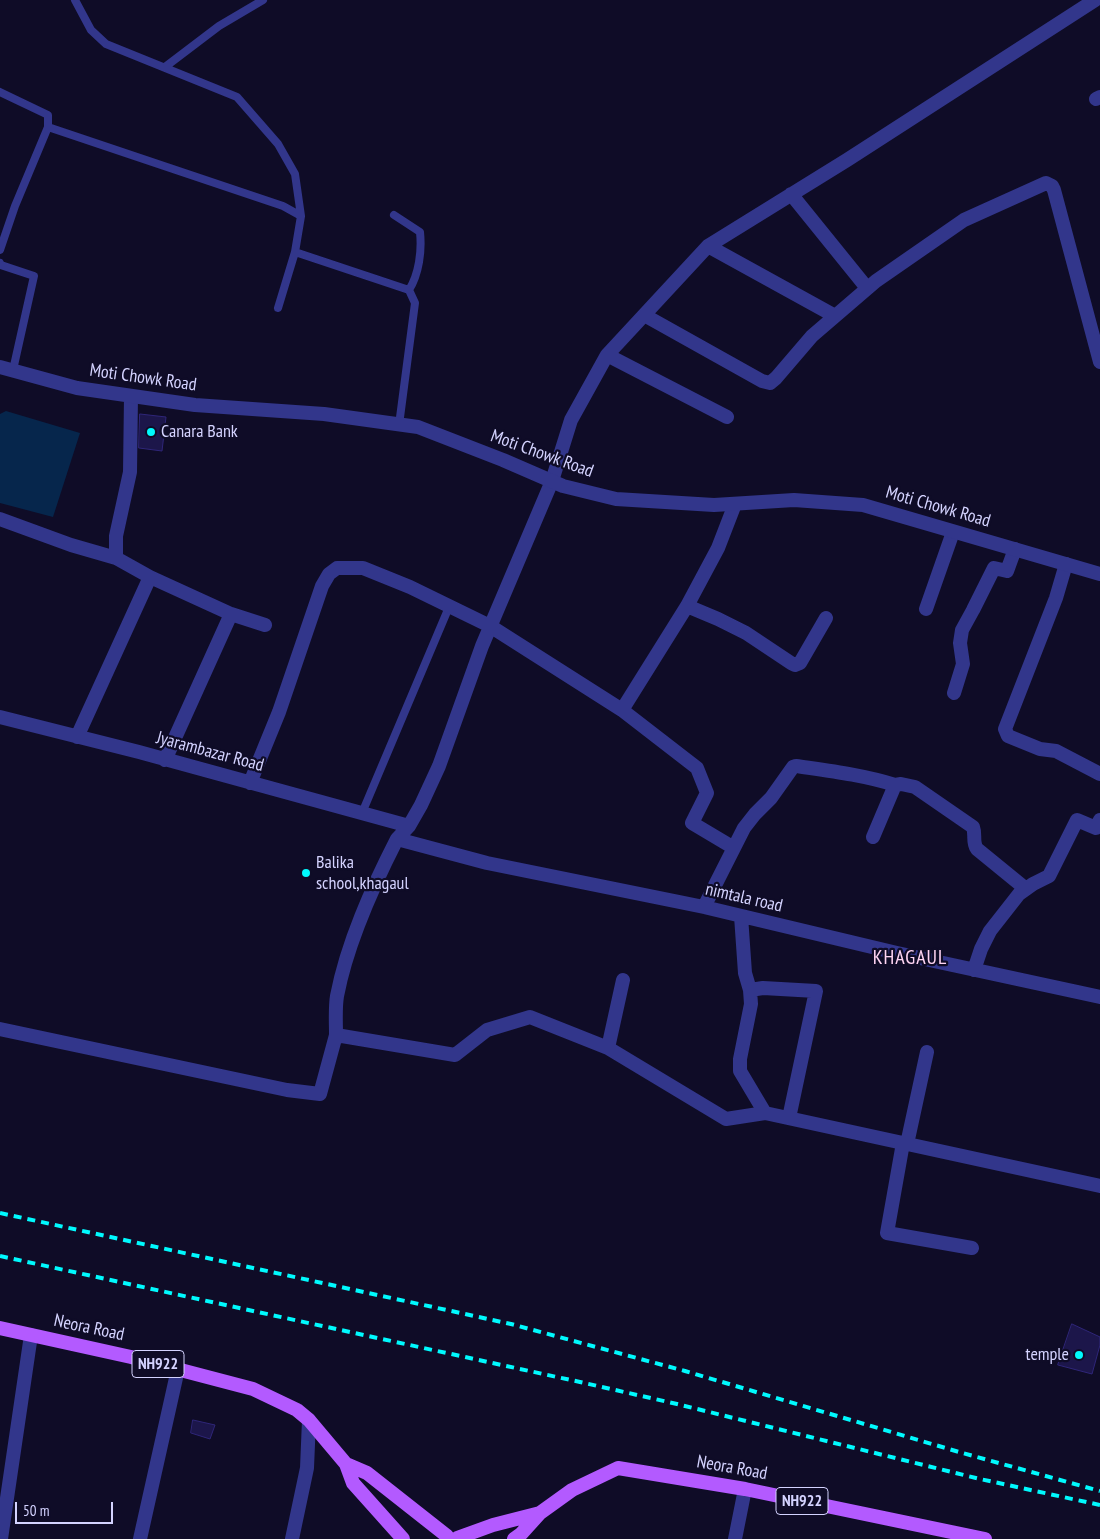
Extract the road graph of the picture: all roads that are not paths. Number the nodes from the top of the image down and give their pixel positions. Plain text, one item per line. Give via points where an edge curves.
1 (75, 0) edge
2 (263, 0) edge
3 (1095, 0) edge
4 (165, 67) junction
5 (0, 92) edge
6 (48, 127) junction
7 (791, 194) junction
8 (394, 215) dead end
9 (301, 216) junction
10 (708, 246) junction
11 (0, 250) edge
12 (295, 252) junction
13 (0, 263) edge
14 (867, 288) junction
15 (409, 290) junction
16 (278, 308) dead end
17 (644, 316) junction
18 (834, 316) junction
19 (607, 355) junction
20 (1100, 362) edge
21 (7, 369) edge
22 (131, 396) junction
23 (727, 417) dead end
24 (399, 425) junction
25 (552, 481) junction
26 (735, 504) junction
27 (0, 519) edge
28 (953, 532) junction
29 (1015, 549) junction
30 (116, 558) junction
31 (1066, 564) junction
32 (1100, 574) edge
33 (150, 577) junction
34 (688, 606) junction
35 (449, 607) junction
36 (926, 608) dead end
37 (232, 614) junction
38 (826, 618) dead end
39 (265, 625) dead end
40 (490, 626) junction
41 (954, 693) dead end
42 (622, 710) junction
43 (0, 717) edge
44 (78, 737) junction
45 (165, 760) junction
46 (1100, 774) edge
47 (250, 783) junction
48 (895, 785) junction
49 (362, 813) junction
50 (1100, 820) edge
51 (409, 826) junction
52 (873, 837) dead end
53 (397, 839) junction
54 (734, 848) junction
55 (1026, 889) junction
56 (704, 907) junction
57 (741, 916) junction
58 (974, 970) junction
59 (623, 980) dead end
60 (750, 990) junction
61 (1100, 997) edge
62 (0, 1029) edge
63 (336, 1034) junction
64 (608, 1048) junction
65 (927, 1052) dead end
66 (766, 1113) junction
67 (789, 1118) junction
68 (905, 1144) junction
69 (1100, 1186) edge
70 (972, 1248) dead end
71 (0, 1328) edge
72 (31, 1335) junction
73 (178, 1369) junction
74 (309, 1420) junction
75 (346, 1464) junction
76 (746, 1489) junction
77 (540, 1513) junction
78 (951, 1536) edge
79 (450, 1538) edge
80 (1, 1539) edge
81 (140, 1539) edge
82 (292, 1539) edge
83 (403, 1539) edge
84 (514, 1539) edge
85 (735, 1539) edge
86 (985, 1539) edge

1 - 4 lane via 86,23 106,44
2 - 4 lane via 219,26
3 - 7 street
4 - 9 lane via 237,97 278,144 295,174
5 - 6 lane via 48,115
6 - 9 lane via 283,206
6 - 11 lane
7 - 10 street
7 - 14 street
8 - 15 lane via 420,232 415,280
9 - 12 lane
10 - 17 street
10 - 18 street
12 - 15 lane
12 - 16 lane
13 - 21 lane via 34,276
14 - 18 street
14 - 20 street via 964,220 1046,183 1054,190
15 - 24 lane via 414,303
17 - 18 street via 770,383
17 - 19 street
19 - 23 street
19 - 25 street via 571,420
21 - 22 street, Moti Chowk Road via 76,388
22 - 24 street, Moti Chowk Road via 195,405 324,414
22 - 30 street via 130,472 116,536
24 - 25 street, Moti Chowk Road via 418,427
25 - 26 street, Moti Chowk Road via 616,499
25 - 40 street
26 - 28 street, Moti Chowk Road via 794,500 863,505
26 - 34 street via 718,548
27 - 30 street
28 - 29 street, Moti Chowk Road
28 - 36 street
29 - 31 street, Moti Chowk Road
29 - 41 street via 1008,571 994,568 962,630 960,644 964,664
30 - 33 street
31 - 32 street, Moti Chowk Road
31 - 46 street via 1005,733 1040,749 1056,751
33 - 37 street
33 - 44 street
34 - 38 street via 746,633 795,665 800,663
34 - 42 street
35 - 40 street
35 - 47 street via 363,568 337,568 329,574
35 - 49 lane
37 - 39 street
37 - 45 street
40 - 42 street
40 - 51 street via 439,766
42 - 54 street via 697,768 707,793 692,823
43 - 44 street, Jyarambazar Road
44 - 45 street, Jyarambazar Road
45 - 47 street, Jyarambazar Road
47 - 49 street, Jyarambazar Road
48 - 52 street
48 - 54 street via 847,773 793,767 744,828
48 - 55 street via 915,787 973,827 974,846
49 - 51 street, Jyarambazar Road
50 - 55 street via 1096,828 1077,820 1049,876
51 - 53 street
53 - 56 street, nimtala road via 487,863
53 - 63 street via 353,939 337,997
54 - 56 street
55 - 58 street via 990,931
56 - 57 street, nimtala road
57 - 58 street, nimtala road
57 - 60 street via 745,973
58 - 61 street, nimtala road
59 - 64 street
60 - 66 street via 751,1004 740,1071
60 - 67 street via 816,991
62 - 63 street via 287,1090 320,1094
63 - 64 street via 455,1055 487,1030 530,1017
64 - 66 street via 726,1119
65 - 68 street
66 - 67 street
67 - 68 street
68 - 69 street
68 - 70 street via 887,1233
71 - 72 main road, Neora Road / NH922
72 - 73 main road, Neora Road / NH922
72 - 80 street
73 - 74 main road, Neora Road / NH922 via 254,1389 297,1410
73 - 81 street
74 - 75 main road, Neora Road
74 - 82 street via 307,1468
75 - 79 main road via 367,1473
75 - 83 main road via 352,1483
76 - 77 main road, Neora Road / NH922 via 618,1468 572,1490
76 - 78 main road, Neora Road / NH922
76 - 85 street
77 - 79 main road
77 - 84 main road
78 - 86 main road, Neora Road / NH922

